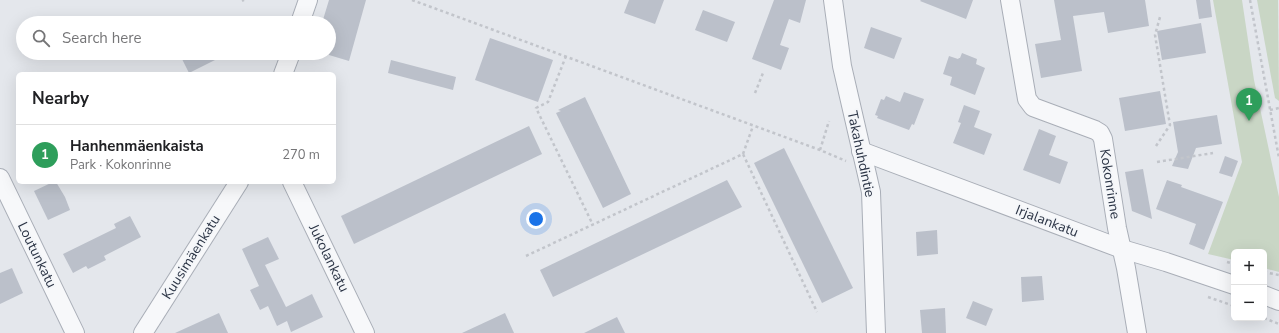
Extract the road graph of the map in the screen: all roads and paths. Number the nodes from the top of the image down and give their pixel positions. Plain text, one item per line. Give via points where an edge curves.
1 (308, 0) edge
2 (412, 0) edge
3 (833, 0) edge
4 (1010, 0) edge
5 (1250, 0) edge
6 (302, 16) edge
7 (1160, 17) dead end
8 (566, 56) junction
9 (289, 60) edge
10 (285, 72) edge
11 (763, 73) dead end
12 (755, 93) dead end
13 (1279, 108) edge
14 (1270, 110) junction
15 (829, 121) dead end
16 (753, 126) junction
17 (1156, 146) dead end
18 (820, 150) junction
19 (1213, 153) dead end
20 (743, 154) junction
21 (856, 157) junction
22 (1279, 158) edge
23 (1157, 162) dead end
24 (0, 178) edge
25 (238, 184) edge
26 (293, 184) edge
27 (593, 225) junction
28 (1122, 249) junction
29 (526, 256) dead end
30 (1279, 271) edge
31 (1267, 273) edge
32 (1273, 274) junction
33 (1279, 275) edge
34 (1231, 284) edge
35 (1206, 296) dead end
36 (1267, 296) edge
37 (1279, 301) edge
38 (1231, 305) edge
39 (817, 312) dead end
40 (1267, 319) edge
41 (1279, 324) edge
42 (75, 333) edge
43 (143, 333) edge
44 (365, 333) edge
45 (876, 333) edge
46 (1137, 333) edge

1 - 6 street
2 - 8 path
3 - 21 street, Takahuhdintie
4 - 28 street, Kokonrinne via 1027,98 1033,107 1095,130 1103,139
5 - 14 path
7 - 17 path via 1155,35 1170,125
8 - 16 path
8 - 27 path via 548,102 536,108
9 - 10 street
11 - 12 path
13 - 14 path
14 - 22 path
15 - 18 path
16 - 18 path
16 - 20 path
18 - 21 path via 847,162
19 - 23 path
20 - 27 path
20 - 39 path
21 - 28 street, Irjalankatu
21 - 45 street, Takahuhdintie via 871,192
24 - 42 street, Loutunkatu
25 - 43 street, Kuusimäenkatu
26 - 44 street, Jukolankatu
27 - 29 path
28 - 34 street, Irjalankatu
28 - 46 street, Kokonrinne
30 - 32 path
31 - 32 path
32 - 33 path
35 - 38 path
36 - 37 street
40 - 41 path

